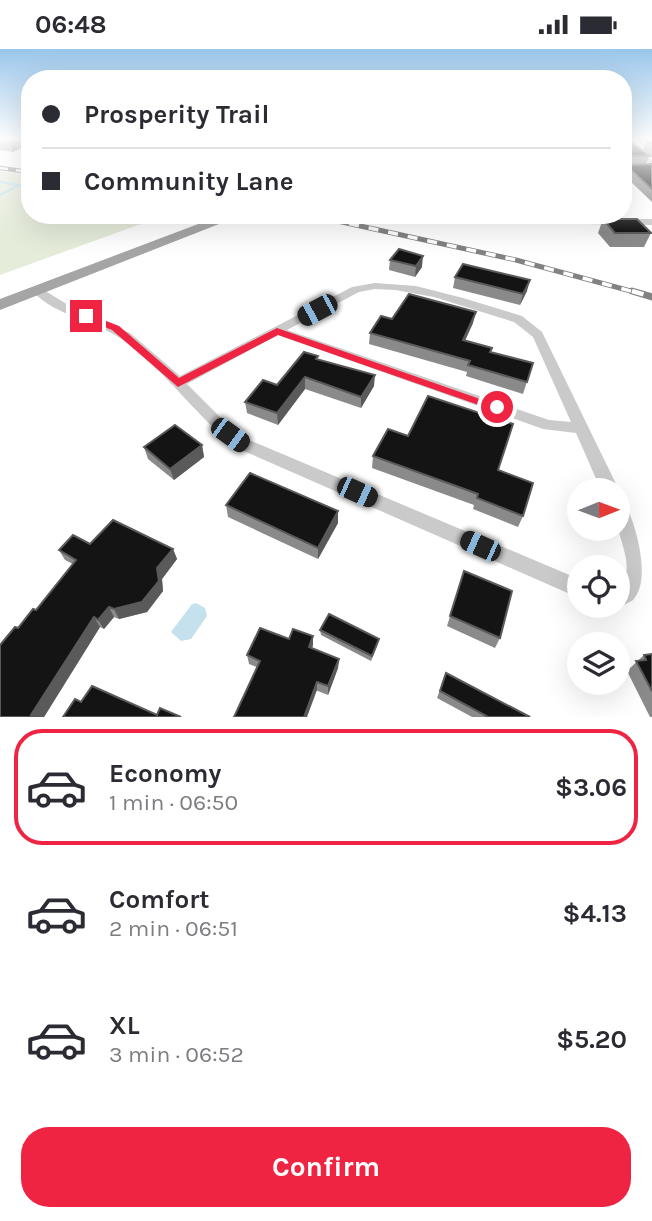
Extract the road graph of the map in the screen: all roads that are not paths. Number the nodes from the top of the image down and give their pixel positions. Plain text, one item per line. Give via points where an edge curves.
1 (632, 222) edge
2 (652, 222) edge
3 (188, 224) edge
4 (191, 224) edge
5 (0, 290) edge
6 (38, 291) junction
7 (0, 305) edge
8 (277, 331) junction
9 (178, 383) junction
10 (580, 428) junction
11 (604, 478) edge
12 (630, 534) edge
13 (567, 584) edge
14 (630, 592) edge

1 - 2 street
3 - 5 main road
4 - 6 main road
6 - 7 main road
6 - 9 street via 72,312 115,328
8 - 9 street
8 - 10 street via 548,425
8 - 10 street via 356,289 378,285 397,286 518,319 538,335
9 - 13 street via 218,426 243,445
10 - 11 street
12 - 14 street via 642,562 641,576

